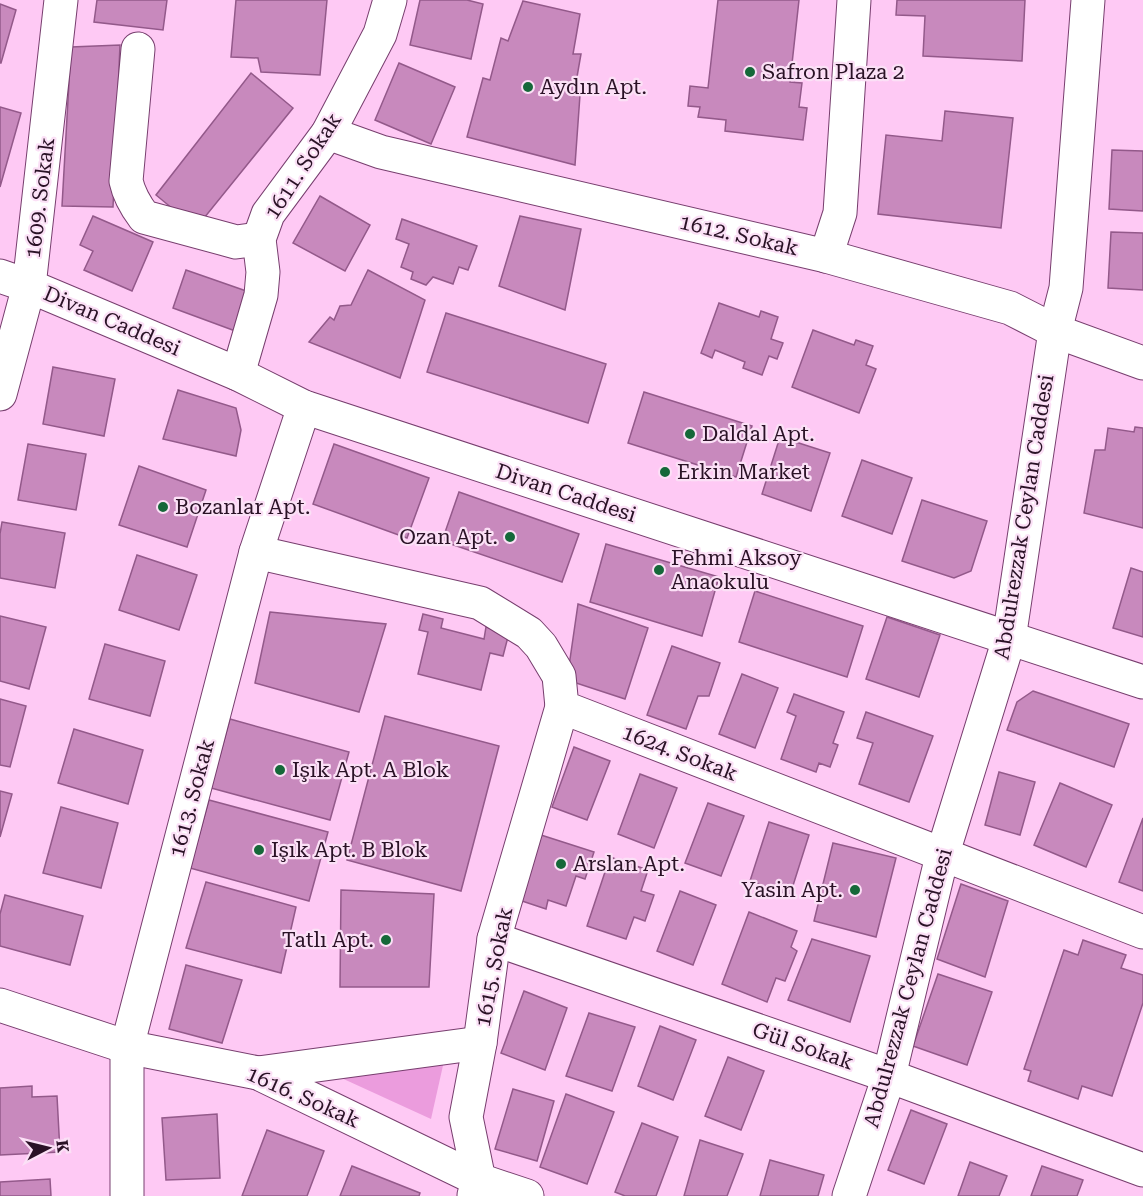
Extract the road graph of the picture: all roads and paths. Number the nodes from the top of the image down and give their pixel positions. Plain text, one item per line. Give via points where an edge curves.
1 (61, 0) edge
2 (390, 0) edge
3 (854, 0) edge
4 (1088, 0) edge
5 (138, 49) dead end
6 (328, 133) junction
7 (259, 239) junction
8 (826, 255) junction
9 (15, 281) edge
10 (1055, 331) junction
11 (1143, 363) edge
12 (238, 374) junction
13 (0, 394) edge
14 (304, 407) junction
15 (256, 552) junction
16 (1009, 639) junction
17 (1143, 682) edge
18 (562, 707) junction
19 (942, 856) junction
20 (1143, 933) edge
21 (494, 939) junction
22 (0, 1005) edge
23 (480, 1043) junction
24 (127, 1047) junction
25 (258, 1073) junction
26 (889, 1076) junction
27 (1143, 1170) edge
28 (476, 1188) edge
29 (127, 1196) edge
30 (527, 1196) edge
31 (849, 1196) edge

1 - 9 street, 1609. Sokak
2 - 6 street, 1611. Sokak via 380,34
3 - 8 street via 840,213
4 - 10 street, Abdulrezzak Ceylan Caddesi via 1066,288
5 - 7 street via 126,181 137,208 144,217 236,242
6 - 7 street, 1611. Sokak via 268,214
6 - 8 street, 1612. Sokak via 381,152
7 - 12 street, 1611. Sokak via 261,295
8 - 10 street, 1612. Sokak via 1010,308
9 - 12 street, Divan Caddesi
9 - 13 street, 1609. Sokak
10 - 11 street, 1612. Sokak
10 - 16 street, Abdulrezzak Ceylan Caddesi
12 - 14 street, Divan Caddesi
14 - 15 street, 1613. Sokak
14 - 16 street, Divan Caddesi
15 - 18 street via 480,603 529,633 541,646 559,676
15 - 24 street, 1613. Sokak
16 - 17 street, Divan Caddesi
16 - 19 street, Abdulrezzak Ceylan Caddesi
18 - 19 street, 1624. Sokak
18 - 21 street, 1615. Sokak
19 - 20 street, 1624. Sokak
19 - 26 street, Abdulrezzak Ceylan Caddesi
21 - 23 street, 1615. Sokak
21 - 26 street, Gül Sokak
22 - 24 street, 1616. Sokak
23 - 25 street
23 - 28 street, 1615. Sokak via 466,1117
24 - 25 street, 1616. Sokak
24 - 29 street, 1613. Sokak
25 - 28 street, 1616. Sokak
26 - 27 street, Gül Sokak
26 - 31 street, Abdulrezzak Ceylan Caddesi
28 - 30 street, 1616. Sokak

